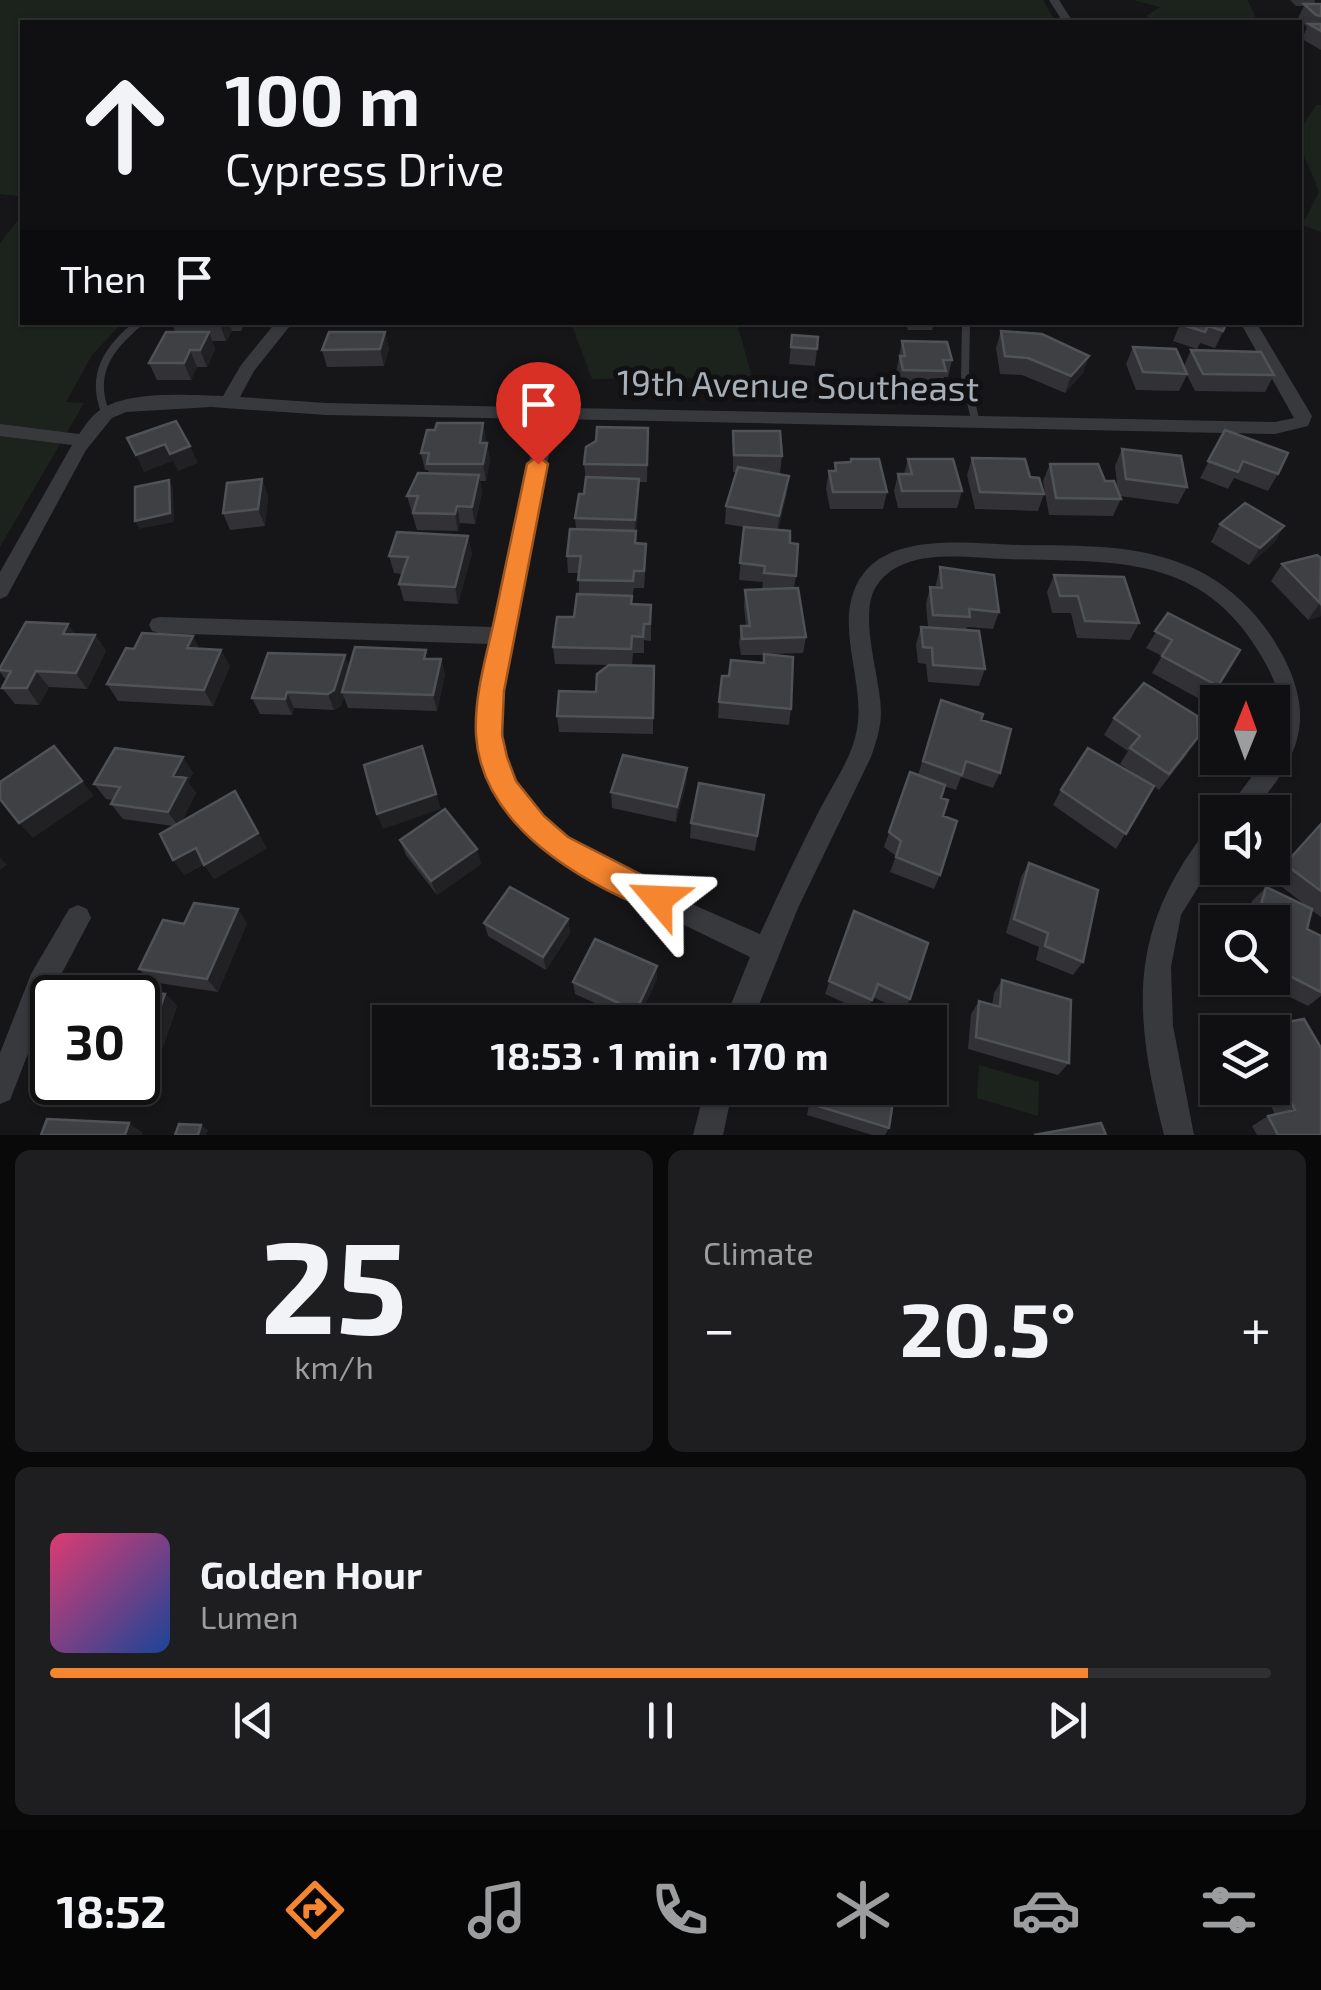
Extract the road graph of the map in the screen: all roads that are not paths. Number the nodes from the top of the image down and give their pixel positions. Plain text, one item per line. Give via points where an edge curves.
1 (137, 325) edge
2 (282, 325) edge
3 (966, 325) edge
4 (1250, 325) edge
5 (229, 402) junction
6 (106, 414) junction
7 (548, 414) junction
8 (976, 423) junction
9 (0, 430) edge
10 (86, 441) junction
11 (0, 591) edge
12 (159, 626) dead end
13 (502, 636) junction
14 (1251, 795) edge
15 (1200, 860) edge
16 (78, 918) dead end
17 (764, 950) junction
18 (744, 1005) edge
19 (0, 1090) edge
20 (715, 1105) edge
21 (708, 1135) edge
22 (1179, 1135) edge

1 - 6 lane via 114,345 99,372 97,398
2 - 5 street
3 - 8 lane via 965,376
4 - 8 street, 19th Avenue Southeast via 1302,422 1284,428
5 - 6 street, 19th Avenue Southeast via 151,403
5 - 7 street, 19th Avenue Southeast
6 - 10 street
7 - 8 street, 19th Avenue Southeast
7 - 13 street
9 - 10 street
10 - 11 street
12 - 13 street
13 - 17 street via 489,735 506,788 534,825 588,865
14 - 17 street via 1285,742 1290,700 1262,637 1231,600 1172,566 1129,556 907,554 867,582 860,605 868,729
15 - 22 street via 1176,893 1154,964 1155,1006
16 - 19 street via 41,984
17 - 18 street
20 - 21 street

